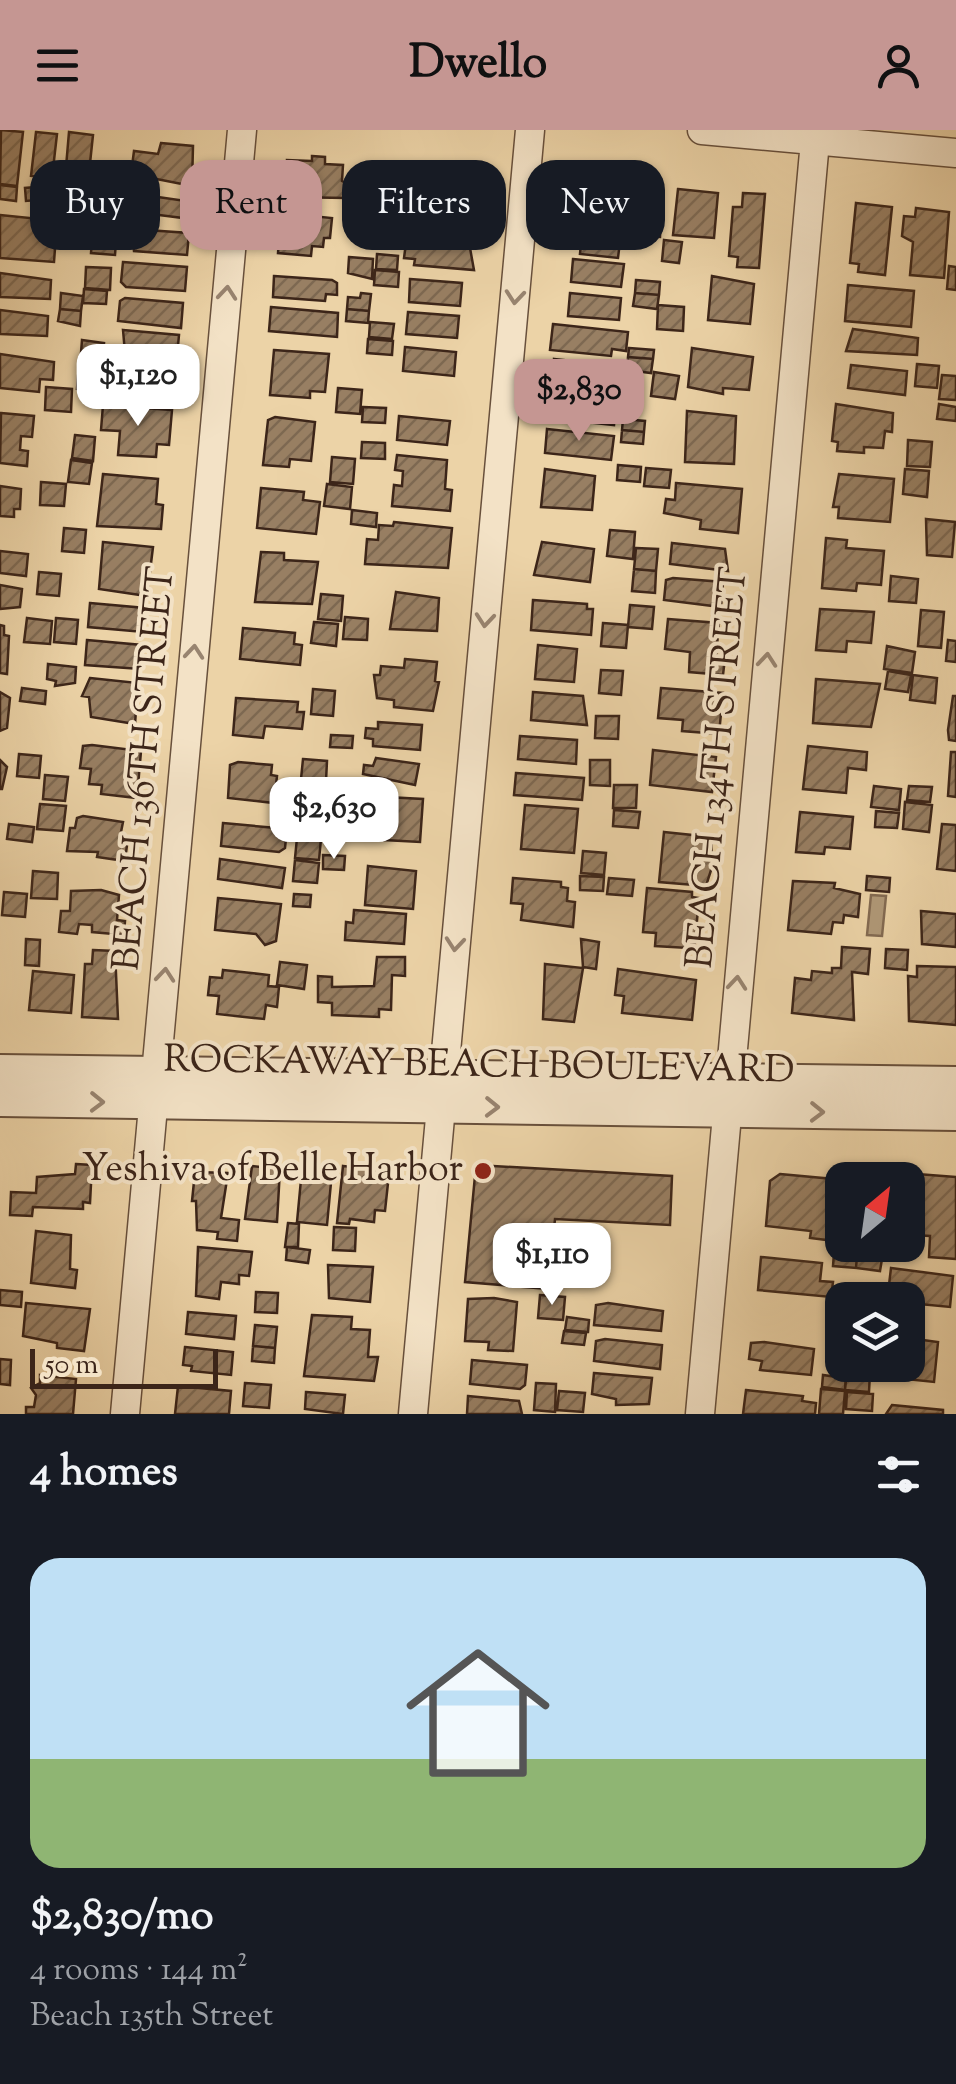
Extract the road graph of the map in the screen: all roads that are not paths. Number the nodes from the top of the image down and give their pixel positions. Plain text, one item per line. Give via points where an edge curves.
1 (242, 130) edge
2 (530, 130) edge
3 (702, 130) edge
4 (816, 135) edge
5 (956, 153) edge
6 (0, 1071) edge
7 (956, 1083) edge
8 (154, 1088) junction
9 (442, 1090) junction
10 (727, 1096) junction
11 (0, 1100) edge
12 (956, 1114) edge
13 (125, 1414) edge
14 (413, 1414) edge
15 (700, 1414) edge

8 -> 1 street, BEACH 136TH STREET
2 -> 9 street
3 - 4 street
4 - 5 street
10 -> 4 street, BEACH 134TH STREET
6 - 8 street, ROCKAWAY BEACH BOULEVARD
7 - 10 street, ROCKAWAY BEACH BOULEVARD
8 - 9 street, ROCKAWAY BEACH BOULEVARD
11 -> 8 street, ROCKAWAY BEACH BOULEVARD
8 - 13 street, BEACH 136TH STREET
9 - 10 street, ROCKAWAY BEACH BOULEVARD
9 - 14 street
10 -> 12 street, ROCKAWAY BEACH BOULEVARD
10 - 15 street, BEACH 134TH STREET

